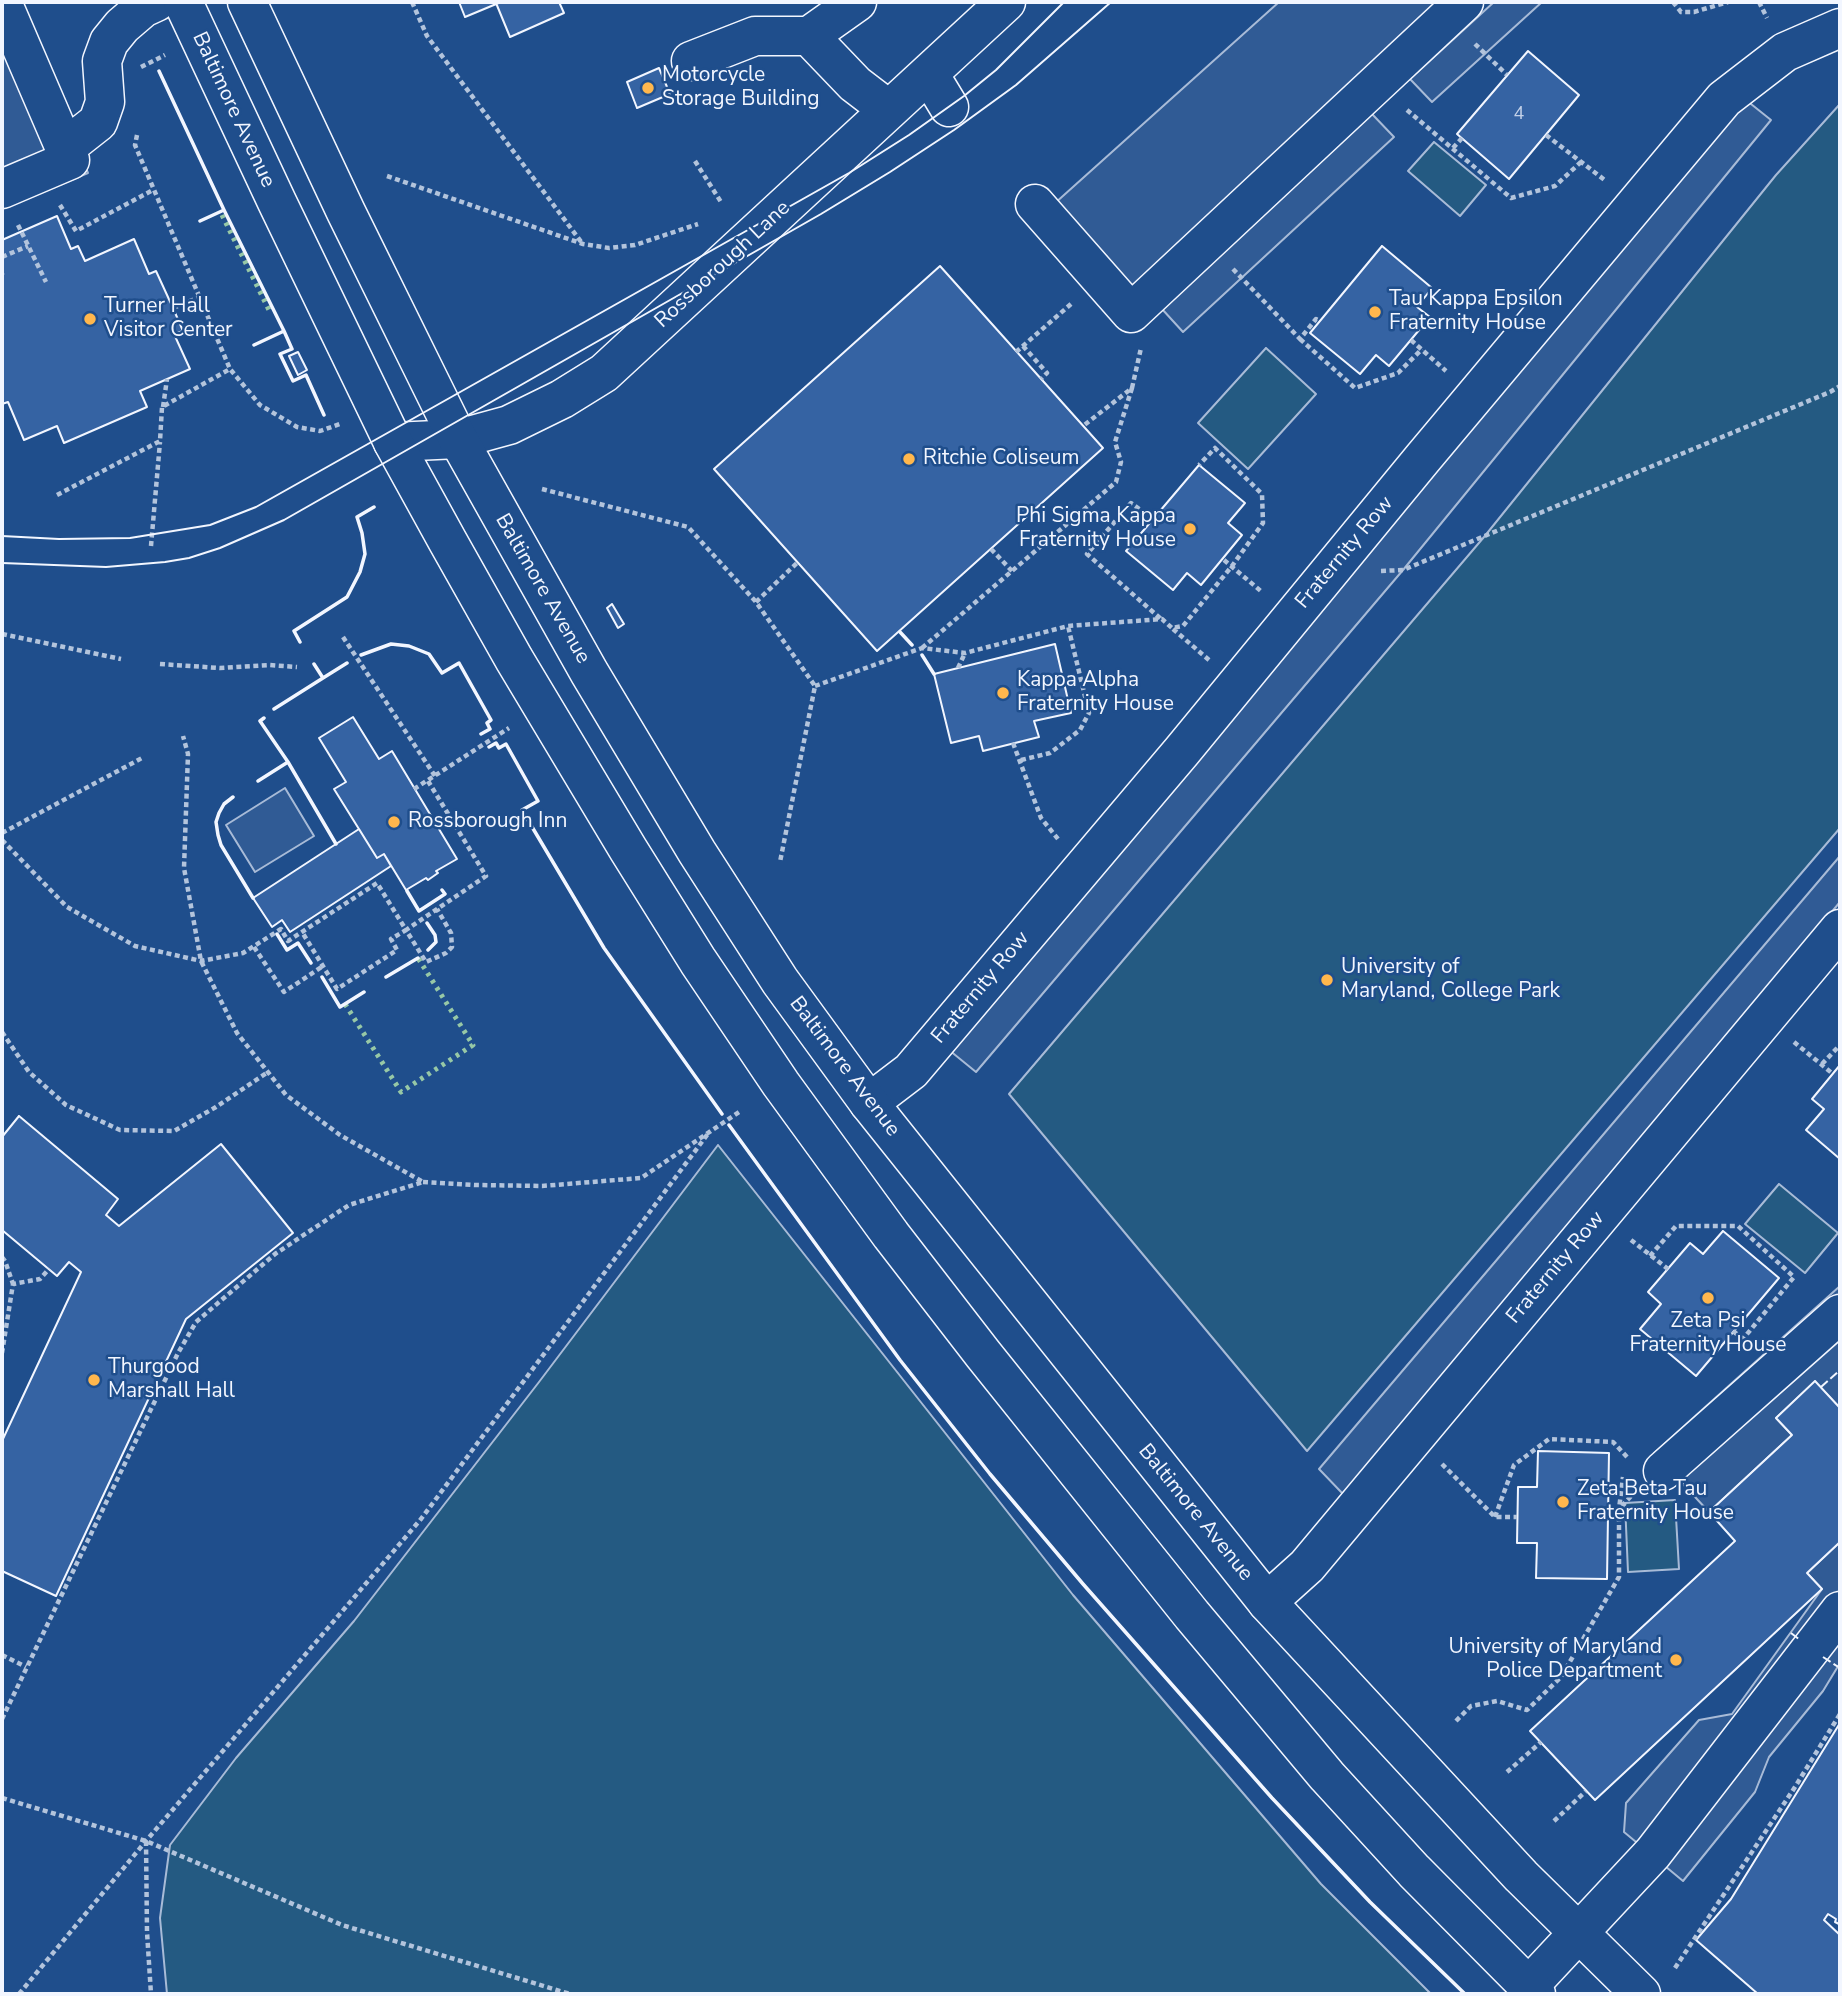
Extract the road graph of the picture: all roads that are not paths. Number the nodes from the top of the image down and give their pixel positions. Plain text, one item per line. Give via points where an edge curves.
1 (2, 2) edge
2 (156, 2) edge
3 (183, 2) edge
4 (247, 2) edge
5 (857, 2) edge
6 (1006, 2) edge
7 (1464, 2) edge
8 (1840, 28) edge
9 (809, 36) junction
10 (691, 61) dead end
11 (929, 74) junction
12 (949, 107) dead end
13 (889, 110) junction
14 (65, 148) junction
15 (2, 189) edge
16 (1035, 204) dead end
17 (458, 439) junction
18 (393, 442) junction
19 (1840, 929) edge
20 (869, 1103) junction
21 (1840, 1314) edge
22 (1642, 1473) road end
23 (1267, 1602) junction
24 (1840, 1611) edge
25 (1579, 1934) junction
26 (1532, 1991) edge
27 (1641, 1994) edge

1 - 14 main road
2 - 14 main road via 143,8 109,42 102,61 105,102 98,122
3 - 18 main road, Baltimore Avenue
4 - 17 main road, Baltimore Avenue
5 - 9 main road
6 - 11 main road, Rossborough Lane
7 - 16 main road via 1131,313
8 - 20 main road, Fraternity Row via 1785,52 1724,99 911,1071
9 - 10 main road via 755,36
9 - 13 main road via 855,84
11 - 12 main road
11 - 13 main road, Rossborough Lane
13 - 17 main road, Rossborough Lane via 604,373 509,425
14 - 15 main road via 71,160
17 - 18 main road, Rossborough Lane
17 - 20 main road, Baltimore Avenue via 697,852 780,981
18 - 26 main road, Baltimore Avenue via 514,659 698,961 891,1235 1085,1482 1301,1745 1414,1871
19 - 23 main road, Fraternity Row via 1307,1566
20 - 23 main road, Baltimore Avenue
21 - 22 main road
23 - 25 main road, Baltimore Avenue
24 - 25 main road via 1653,1853
25 - 26 main road
25 - 27 main road, Baltimore Avenue

